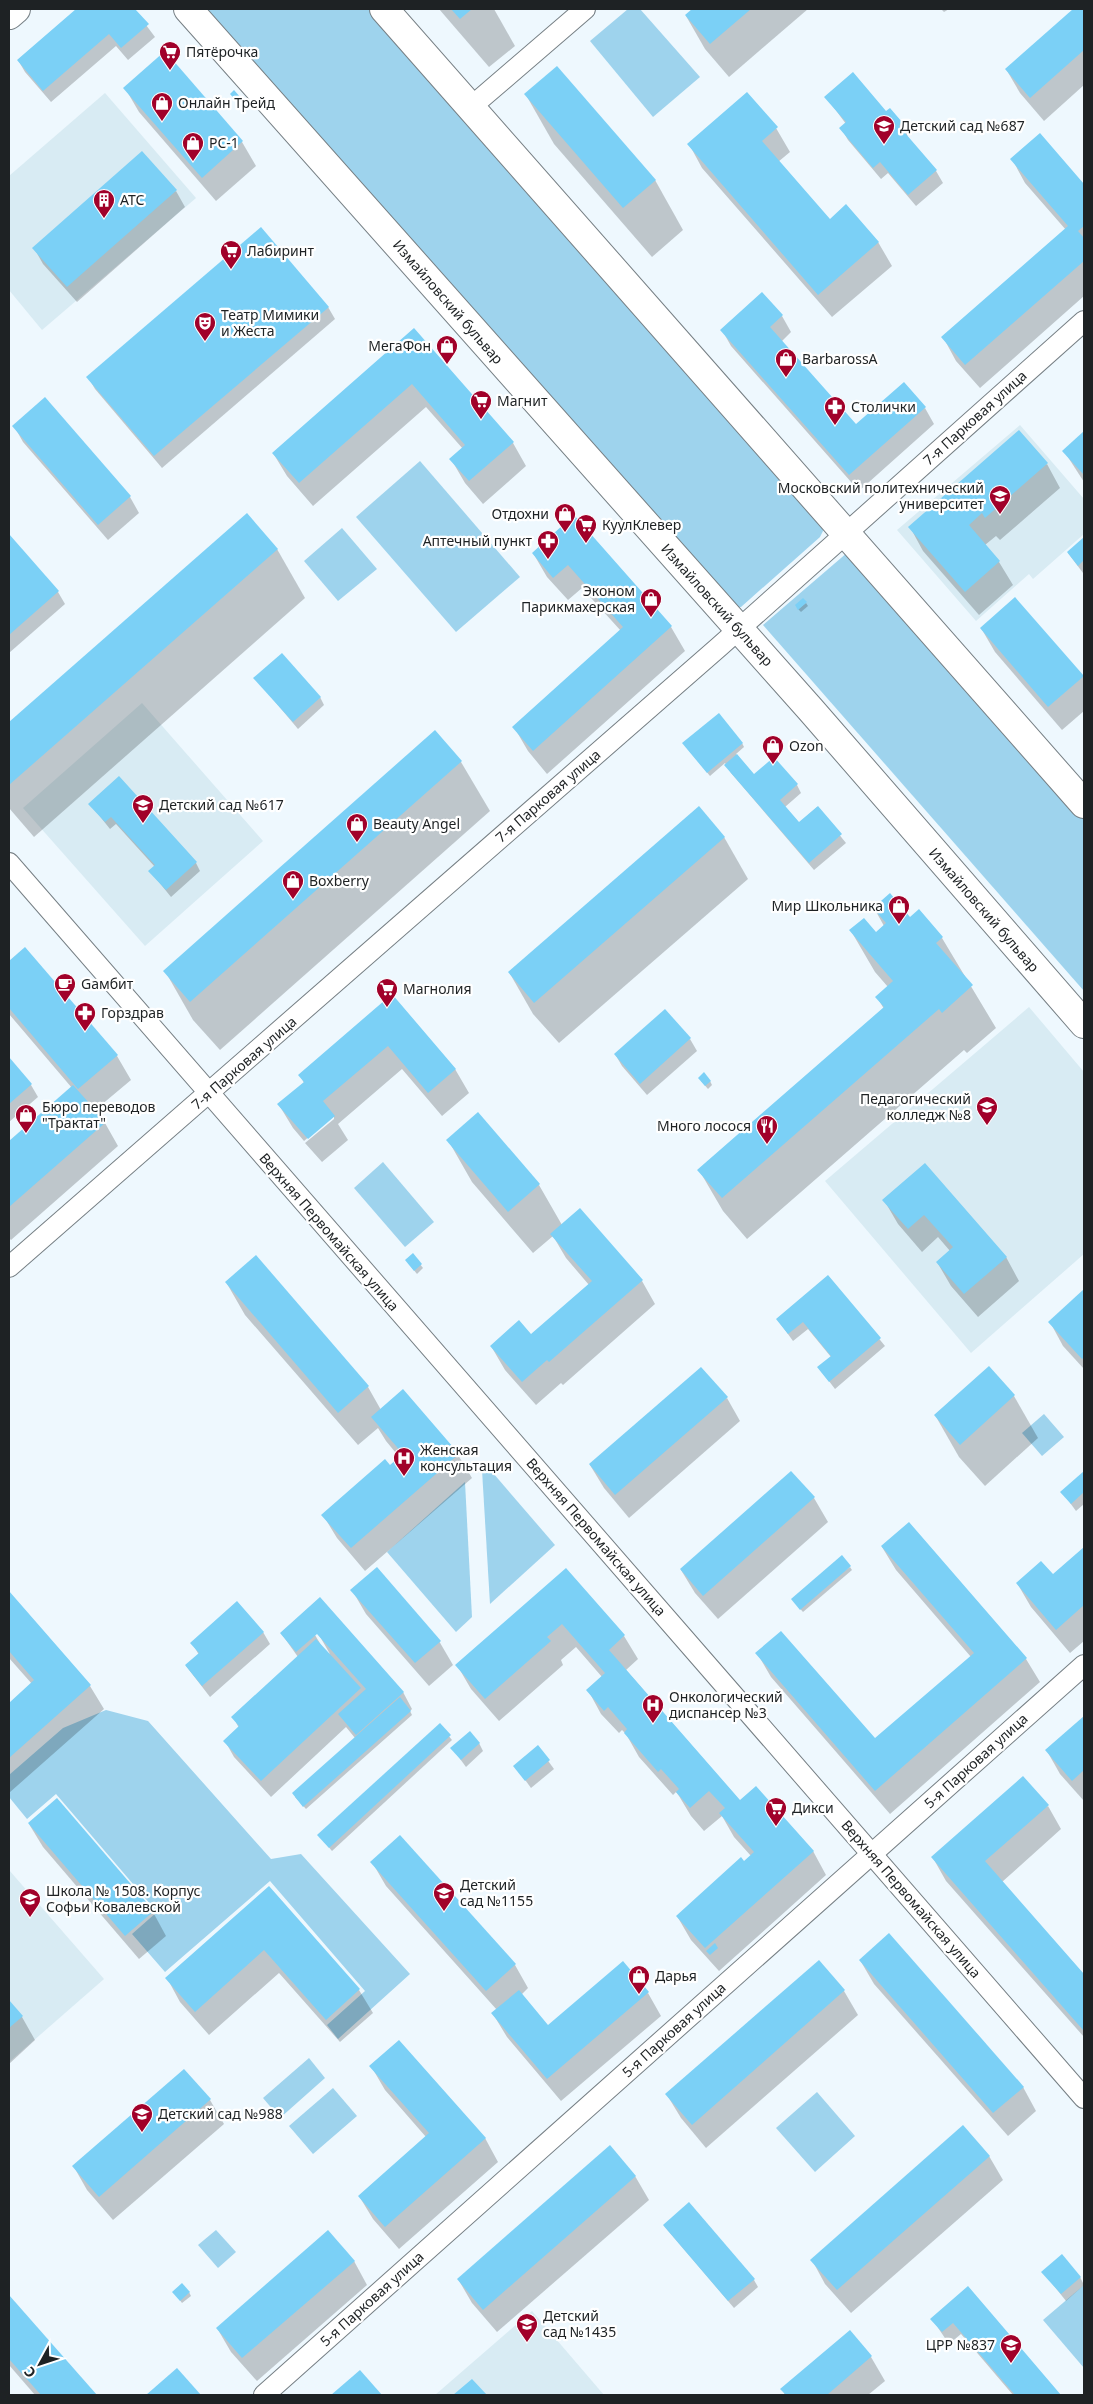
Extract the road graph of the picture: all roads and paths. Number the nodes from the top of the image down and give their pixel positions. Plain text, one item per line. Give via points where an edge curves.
1 (16, 9) edge
2 (188, 9) edge
3 (384, 9) edge
4 (584, 9) edge
5 (9, 15) edge
6 (471, 107) junction
7 (1084, 321) edge
8 (847, 532) junction
9 (738, 630) junction
10 (1084, 804) edge
11 (9, 863) edge
12 (1084, 1024) edge
13 (209, 1094) junction
14 (9, 1267) edge
15 (1084, 1665) edge
16 (872, 1854) junction
17 (1084, 2098) edge
18 (264, 2395) edge

1 - 5 street
2 - 9 street, Измайловский бульвар
3 - 6 street
4 - 6 street
6 - 8 street
7 - 8 street, 7-я Парковая улица
8 - 9 street, 7-я Парковая улица
8 - 10 street
9 - 12 street, Измайловский бульвар
9 - 13 street, 7-я Парковая улица
11 - 13 street, Верхняя Первомайская улица
13 - 14 street, 7-я Парковая улица
13 - 16 street, Верхняя Первомайская улица
15 - 16 street, 5-я Парковая улица
16 - 17 street, Верхняя Первомайская улица
16 - 18 street, 5-я Парковая улица

